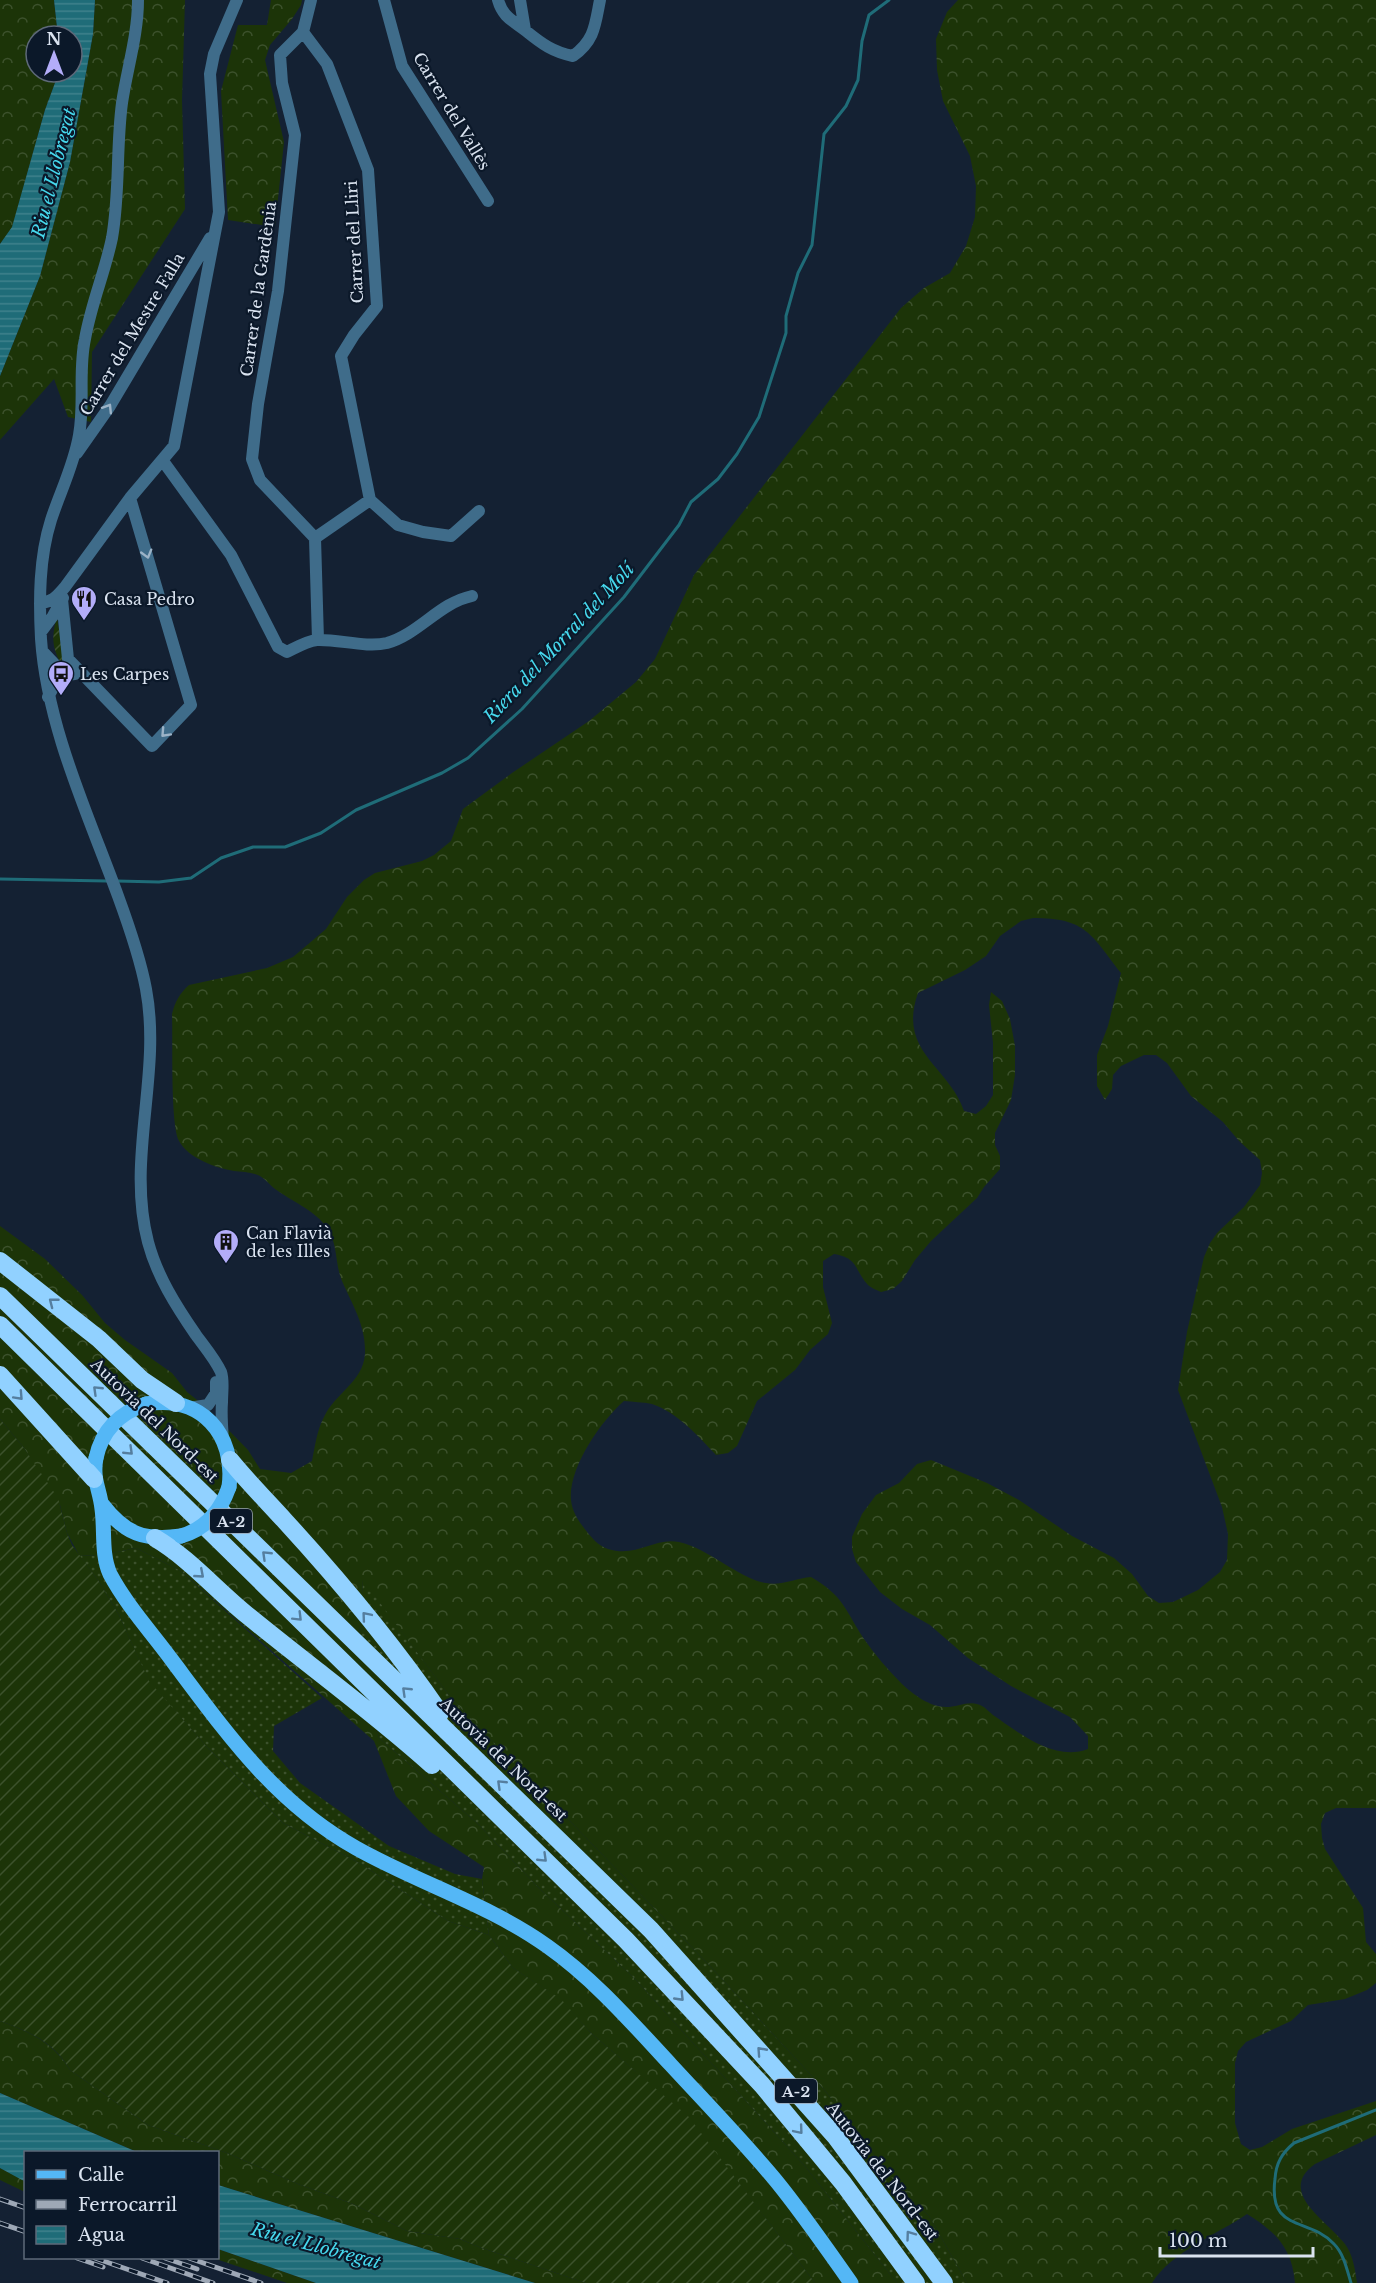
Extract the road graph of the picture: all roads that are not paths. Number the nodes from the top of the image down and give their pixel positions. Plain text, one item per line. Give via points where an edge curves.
1 (138, 0) edge
2 (237, 0) edge
3 (311, 0) edge
4 (384, 0) edge
5 (498, 0) edge
6 (520, 0) edge
7 (600, 0) edge
8 (525, 30) junction
9 (303, 32) junction
10 (488, 201) dead end
11 (215, 228) junction
12 (74, 456) junction
13 (163, 461) junction
14 (130, 498) junction
15 (370, 500) junction
16 (478, 511) dead end
17 (315, 538) junction
18 (64, 593) junction
19 (472, 596) dead end
20 (40, 603) junction
21 (41, 632) junction
22 (318, 640) junction
23 (42, 651) junction
24 (79, 673) junction
25 (48, 697) junction
26 (0, 1261) edge
27 (0, 1296) edge
28 (0, 1325) edge
29 (213, 1360) junction
30 (0, 1375) edge
31 (183, 1406) junction
32 (223, 1439) junction
33 (230, 1460) junction
34 (94, 1479) junction
35 (102, 1504) junction
36 (131, 1532) junction
37 (155, 1538) junction
38 (105, 1554) junction
39 (463, 1747) junction
40 (501, 1817) junction
41 (850, 2283) edge
42 (916, 2283) edge
43 (944, 2283) edge

1 - 12 street via 122,108 115,215 108,257 83,345 82,413
2 - 11 street via 214,54 210,74 219,195
3 - 9 street
4 - 10 street, Carrer del Vallès via 402,66
5 - 8 street via 511,23
6 - 8 street
7 - 8 street via 593,31 585,47 573,56 557,53
9 - 15 street, Carrer del Lliri via 327,64 368,170 377,306 341,356
9 - 17 street, Carrer de la Gardènia via 280,55 282,83 295,135 278,291 252,459 260,480
12 -> 11 street, Carrer del Mestre Falla via 110,406
11 - 13 street via 174,446
12 - 20 street via 50,521
13 - 14 street
13 - 22 street via 231,555 278,647 287,652
14 - 18 street
14 -> 24 street via 191,705 152,746
15 - 16 street via 398,525 451,536
15 - 17 street
17 - 22 street
18 - 20 street
18 - 21 street
18 - 24 street via 68,659
19 - 22 street via 452,603 386,644
20 - 21 street
21 - 23 street
23 - 24 street via 60,670
23 - 25 street
24 - 25 street via 64,674
25 - 29 street via 138,958 150,1014 151,1059 141,1165 145,1226 163,1281
31 -> 26 highway via 142,1380 99,1339
39 -> 27 highway, Autovia del Nord-est / A-2
28 -> 40 highway, A-2
29 - 31 street via 216,1393 208,1405
29 - 32 street via 223,1381
30 -> 34 highway
31 - 32 main road via 214,1425
31 - 34 main road, bridge via 146,1404 114,1421 102,1438
32 - 33 main road
33 - 37 main road, bridge via 229,1487 222,1504 204,1525 181,1536
39 -> 33 highway via 375,1626
34 - 35 main road
35 - 36 main road
35 - 38 main road
36 - 37 main road
36 - 38 main road via 113,1541
37 -> 40 highway via 436,1769
38 - 41 main road via 113,1579 153,1634 246,1757 288,1800 341,1839 488,1911 571,1965 641,2033 765,2168
43 -> 39 highway, Autovia del Nord-est / A-2 via 835,2136 749,2037 645,1924
40 -> 42 highway, A-2 via 619,1933 743,2064 843,2183

